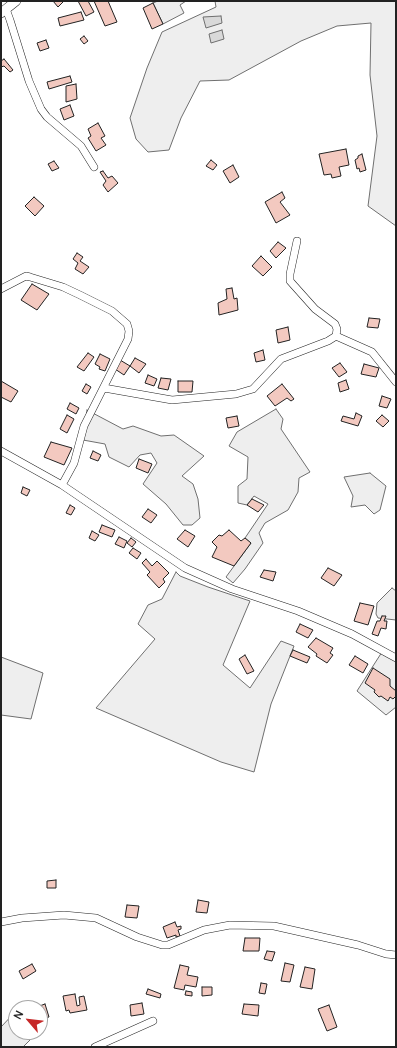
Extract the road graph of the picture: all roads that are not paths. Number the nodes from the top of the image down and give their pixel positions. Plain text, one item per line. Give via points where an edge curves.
1 (16, 1) edge
2 (3, 8) edge
3 (94, 167) dead end
4 (297, 240) dead end
5 (1, 289) edge
6 (336, 336) junction
7 (396, 382) edge
8 (104, 388) junction
9 (1, 451) edge
10 (62, 485) junction
11 (396, 658) edge
12 (1, 922) edge
13 (396, 955) edge
14 (153, 1021) dead end
15 (95, 1047) edge

1 - 2 street
2 - 3 street via 10,20 29,81 41,109 81,146
4 - 6 street via 290,281 315,309 335,324 338,329
5 - 8 street via 30,277 62,287 124,319 129,331 128,338
6 - 7 street via 372,352
6 - 8 street via 281,359 253,388 236,394 172,400
8 - 10 street via 84,426 74,463
9 - 10 street
10 - 11 street via 185,568 232,589 298,611 345,631
12 - 13 street via 64,915 96,918 137,937 162,945 217,927 274,926
14 - 15 street

